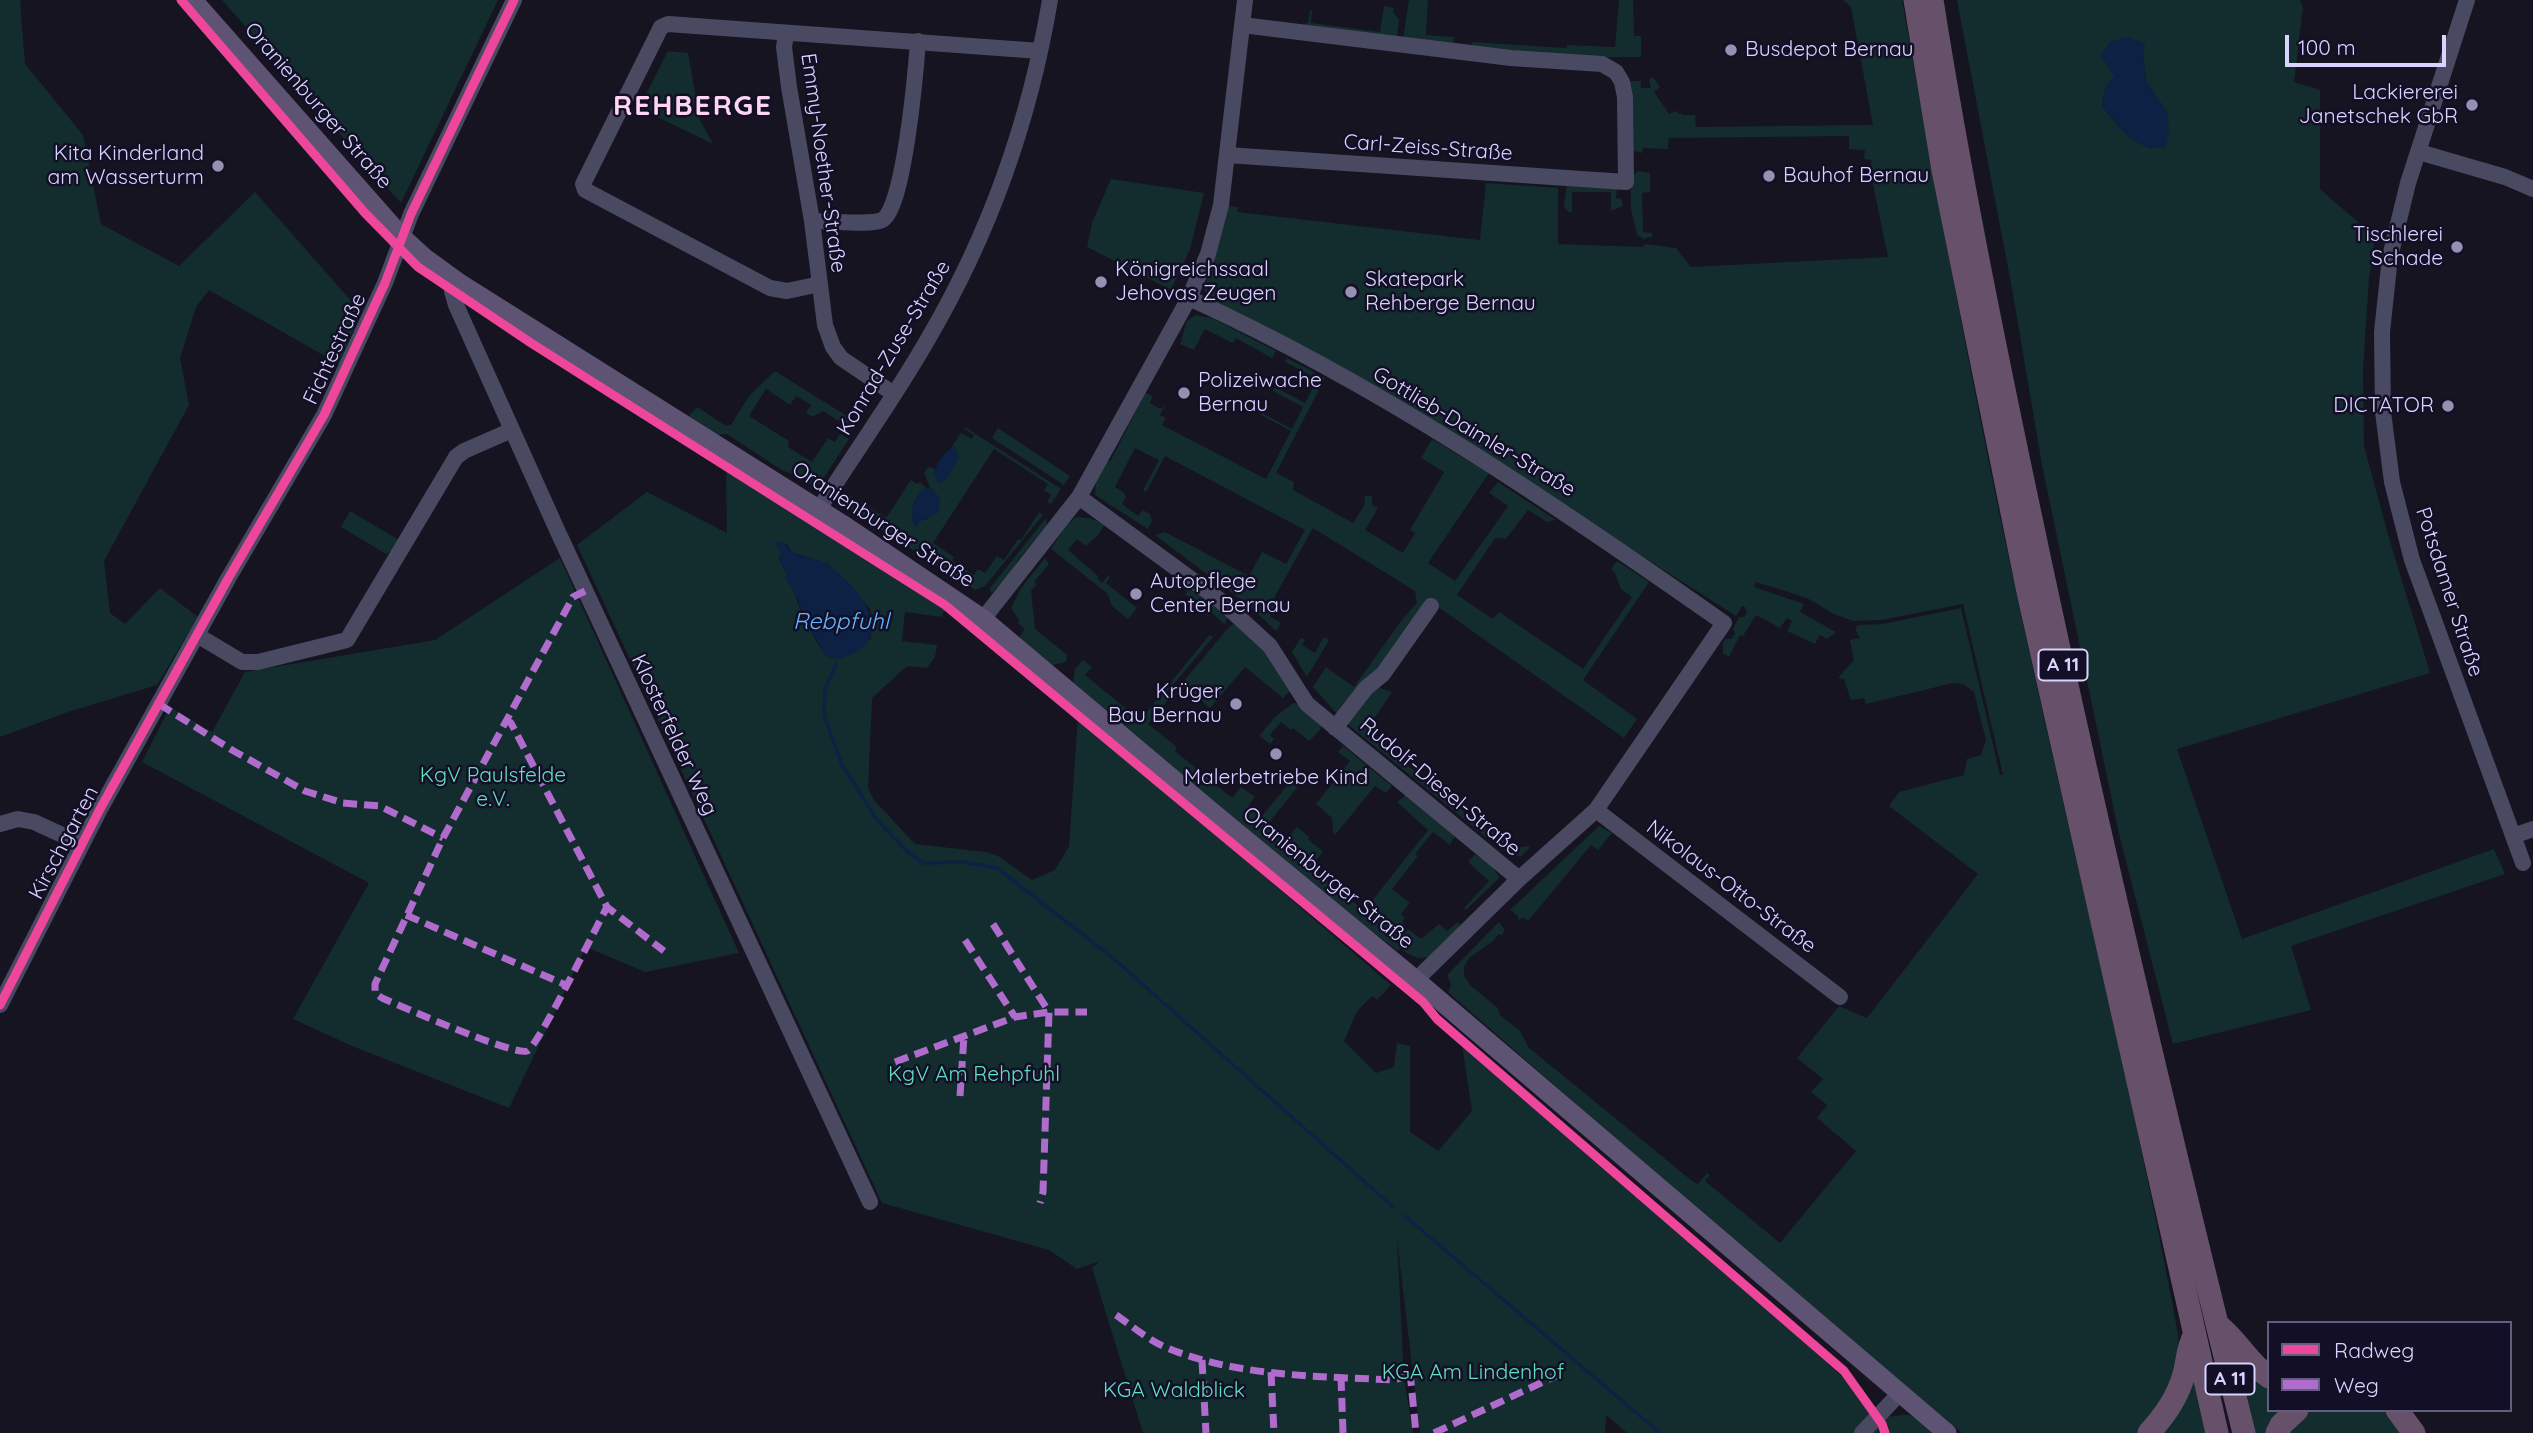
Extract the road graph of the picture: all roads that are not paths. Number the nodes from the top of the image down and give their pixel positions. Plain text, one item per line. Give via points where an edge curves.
1 (193, 0) edge
2 (514, 0) edge
3 (1050, 0) edge
4 (1245, 0) edge
5 (1915, 0) edge
6 (1932, 0) edge
7 (2467, 0) edge
8 (1242, 26) junction
9 (786, 34) junction
10 (918, 41) junction
11 (1040, 51) junction
12 (2419, 152) junction
13 (1227, 155) junction
14 (2533, 189) edge
15 (812, 221) junction
16 (402, 237) junction
17 (458, 282) junction
18 (820, 285) junction
19 (1189, 298) junction
20 (894, 394) junction
21 (512, 430) junction
22 (1079, 497) junction
23 (819, 509) junction
24 (1431, 606) dead end
25 (984, 618) junction
26 (197, 635) junction
27 (162, 699) joint
28 (1335, 728) junction
29 (1597, 810) junction
30 (0, 824) edge
31 (2533, 830) edge
32 (2513, 836) junction
33 (82, 844) junction
34 (2524, 863) dead end
35 (1519, 880) junction
36 (1416, 980) junction
37 (1840, 998) dead end
38 (0, 1005) edge
39 (870, 1202) dead end
40 (2206, 1329) junction
41 (2267, 1376) edge
42 (1900, 1393) junction
43 (2295, 1412) edge
44 (2398, 1412) edge
45 (1862, 1433) edge
46 (1947, 1433) edge
47 (2150, 1433) edge
48 (2217, 1433) edge
49 (2244, 1433) edge
50 (2277, 1433) edge
51 (2414, 1433) edge

1 - 16 main road, Oranienburger Straße
2 - 16 street, Fichtestraße
3 - 11 street, Konrad-Zuse-Straße
4 - 8 street
5 - 40 highway, A 11 via 1943,170 2028,592
6 - 40 highway, A 11 via 2042,573
7 - 12 street, Potsdamer Straße
8 - 13 street
8 - 13 street, Carl-Zeiss-Straße via 1511,58 1602,64 1622,82 1626,182
9 - 10 street, Emmy-Noether-Straße
9 - 15 street, Emmy-Noether-Straße via 789,87
9 - 18 street via 661,27 583,184 593,195 770,288
10 - 11 street, Emmy-Noether-Straße
10 - 15 street via 911,115 889,214 873,222
11 - 20 street, Konrad-Zuse-Straße via 1022,121 982,232 937,324
12 - 14 street
12 - 32 street, Potsdamer Straße via 2397,226 2385,303 2382,381 2389,461 2412,560
13 - 19 street via 1213,236
15 - 18 street, Emmy-Noether-Straße
16 - 17 main road, Oranienburger Straße
16 - 26 street, Fichtestraße via 324,415
17 - 21 street, Klosterfelder Weg via 452,291 456,305
17 - 23 main road, Oranienburger Straße
18 - 20 street, Emmy-Noether-Straße via 833,347 841,358
19 - 22 street
19 - 29 street, Gottlieb-Daimler-Straße via 1422,421 1724,622
20 - 23 street, Konrad-Zuse-Straße
21 - 26 street via 456,457 347,640 246,663
21 - 39 street, Klosterfelder Weg
22 - 25 street
22 - 28 street, Rudolf-Diesel-Straße via 1203,587 1263,638 1307,704
23 - 25 main road, Oranienburger Straße
24 - 28 street, Rudolf-Diesel-Straße via 1383,674
25 - 36 main road, Oranienburger Straße
26 - 27 street, Fichtestraße
27 - 33 street, Kirschgarten
28 - 35 street, Rudolf-Diesel-Straße
29 - 35 street
29 - 37 street, Nikolaus-Otto-Straße
30 - 33 street, Kirschgarten via 18,819 34,822
31 - 32 street
32 - 34 street, Potsdamer Straße
33 - 38 street, Kirschgarten
35 - 36 street
36 - 42 main road, Oranienburger Straße
40 - 41 highway via 2233,1337 2252,1366
40 - 47 highway via 2189,1344 2186,1370 2173,1403
40 - 48 highway, A 11
40 - 49 highway, A 11
42 - 45 street
42 - 46 main road, Oranienburger Straße
43 - 50 highway
44 - 51 highway

